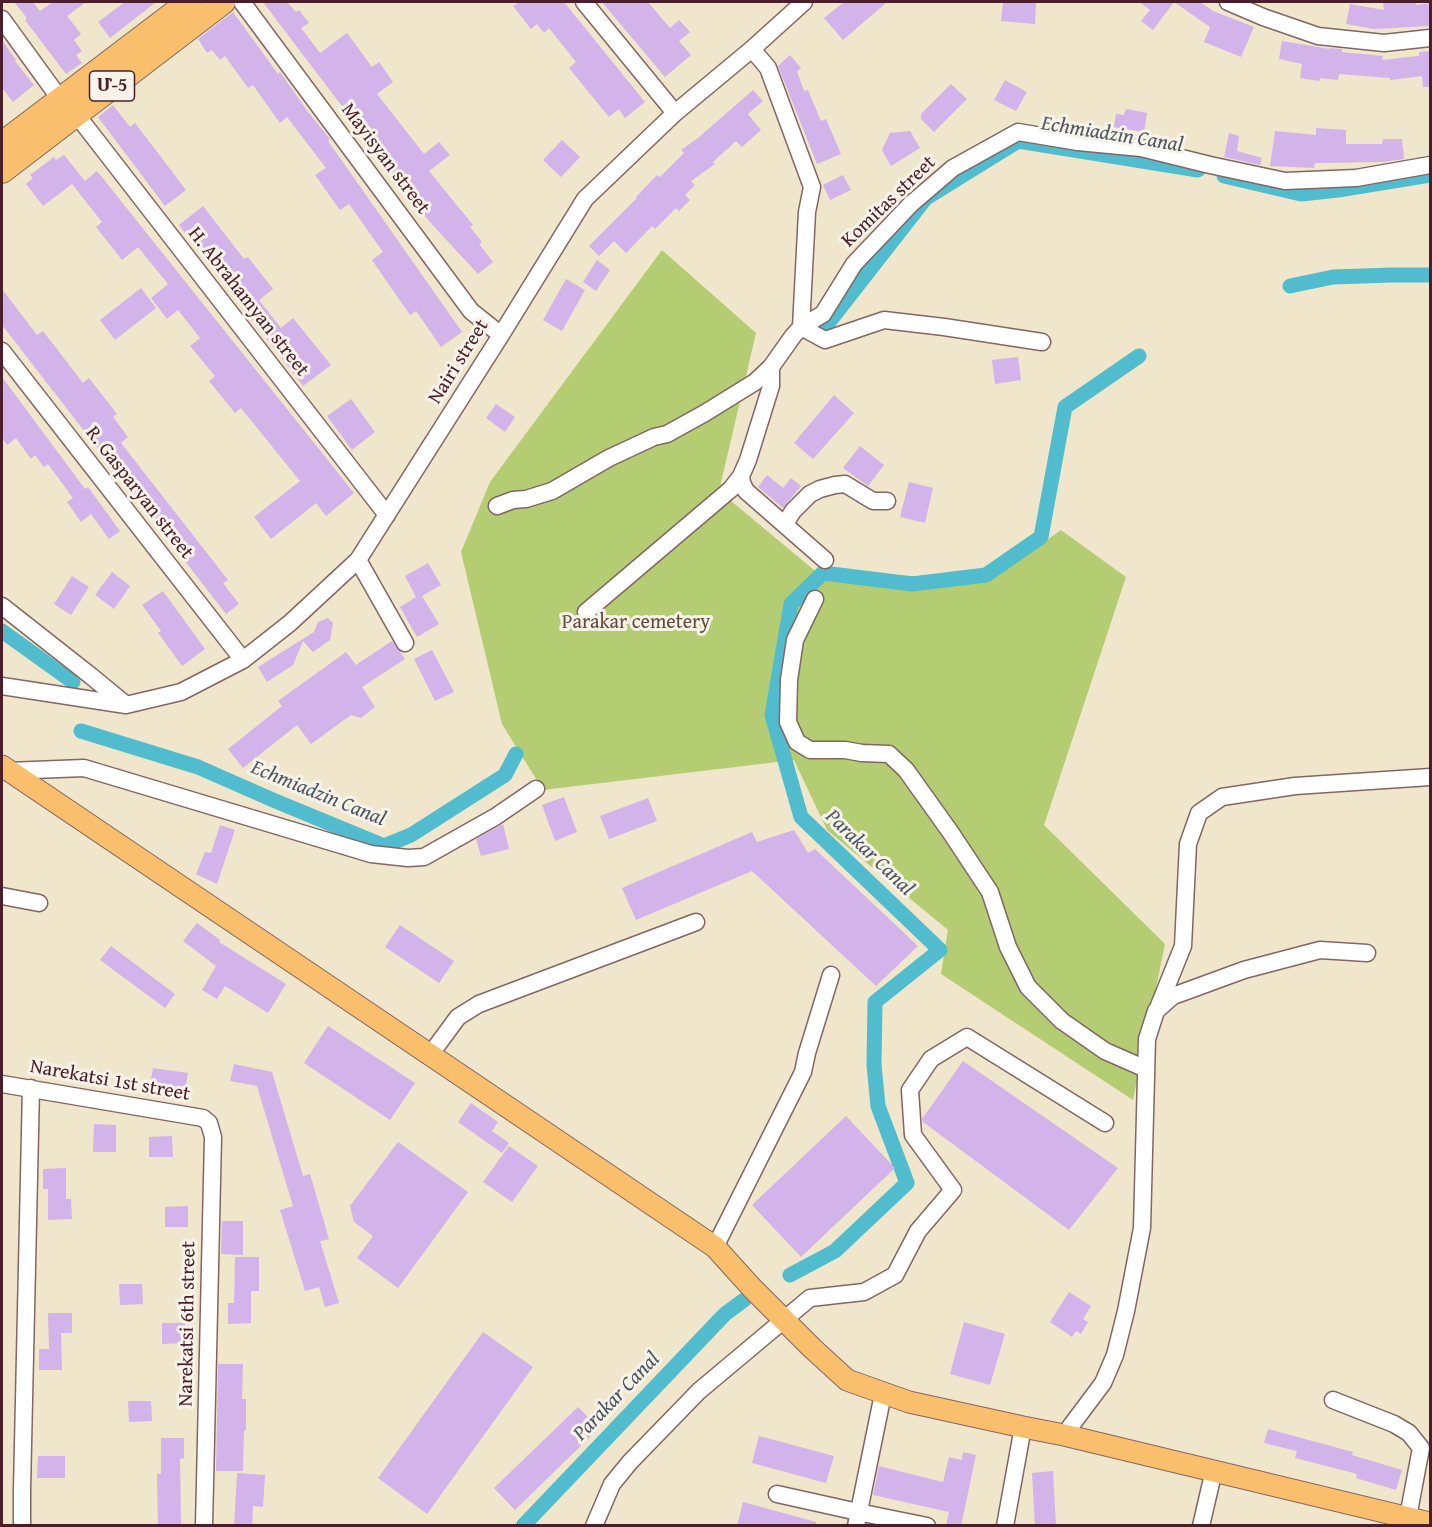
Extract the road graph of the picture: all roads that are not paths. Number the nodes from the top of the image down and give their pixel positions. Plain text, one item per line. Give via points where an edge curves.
1 (189, 2) edge
2 (223, 2) edge
3 (242, 2) edge
4 (584, 2) edge
5 (804, 2) edge
6 (1228, 2) edge
7 (1267, 9) edge
8 (2, 19) edge
9 (1431, 38) edge
10 (752, 49) junction
11 (68, 106) junction
12 (675, 113) junction
13 (2, 144) edge
14 (1431, 165) edge
15 (2, 171) edge
16 (801, 327) junction
17 (501, 335) junction
18 (1042, 342) dead end
19 (2, 351) edge
20 (771, 367) junction
21 (741, 476) junction
22 (887, 501) dead end
23 (496, 506) dead end
24 (387, 515) junction
25 (785, 524) junction
26 (358, 560) junction
27 (825, 560) dead end
28 (815, 599) dead end
29 (2, 606) edge
30 (586, 612) dead end
31 (405, 643) dead end
32 (243, 660) junction
33 (2, 686) edge
34 (126, 705) junction
35 (5, 768) edge
36 (1431, 777) edge
37 (536, 789) dead end
38 (2, 896) edge
39 (39, 903) dead end
40 (696, 922) dead end
41 (1367, 954) dead end
42 (831, 975) dead end
43 (1156, 1011) junction
44 (430, 1055) junction
45 (1146, 1069) junction
46 (2, 1084) edge
47 (31, 1088) junction
48 (208, 1123) joint
49 (1105, 1123) dead end
50 (715, 1247) junction
51 (784, 1320) junction
52 (883, 1394) junction
53 (1333, 1400) dead end
54 (1023, 1427) junction
55 (1064, 1435) junction
56 (1214, 1470) junction
57 (777, 1494) dead end
58 (1408, 1517) junction
59 (857, 1519) edge
60 (1431, 1523) edge
61 (22, 1526) edge
62 (204, 1526) edge
63 (594, 1526) edge
64 (927, 1526) edge
65 (1005, 1526) edge
66 (1202, 1526) edge

1 - 11 highway, Մ-5
2 - 11 highway, Մ-5
3 - 17 street, Mayisyan street via 471,311
4 - 12 street
5 - 10 street, Nairi street
6 - 7 street
7 - 9 street via 1318,36 1384,43
8 - 11 street, H. Abrahamyan street
10 - 12 street, Nairi street
10 - 16 street via 768,68 812,187 807,212
11 - 13 highway, Մ-5
11 - 15 highway, Մ-5
11 - 24 street, H. Abrahamyan street
12 - 17 street, Nairi street via 585,199
14 - 16 street, Komitas street via 1356,178 1285,181 1141,148 1018,132 953,168 911,204 854,264 823,315
16 - 18 street via 825,340 884,320
16 - 20 street, Komitas street
17 - 24 street, Nairi street
19 - 32 street, R. Gasparyan street
20 - 21 street via 771,386
20 - 23 street via 755,382 667,434 609,458 552,491
21 - 25 street via 746,490
21 - 30 street via 731,489
22 - 25 street via 873,501 845,484 835,485 810,494
24 - 26 street, Nairi street
25 - 27 street
26 - 31 street
26 - 32 street, Nairi street
28 - 45 street via 795,640 789,680 788,722 796,742 810,750 889,754 906,770 990,892 1008,947 1028,987 1062,1021 1105,1051
29 - 34 street
32 - 34 street, Nairi street via 181,692
33 - 34 street
35 - 37 street via 84,768 371,854 408,858 424,857 447,845
35 - 44 main road
36 - 43 street via 1295,786 1222,797 1199,813 1188,844 1183,946
38 - 39 street
40 - 44 street via 479,1004 458,1017
41 - 43 street via 1320,950 1287,958 1173,996
42 - 50 street via 803,1072
43 - 45 street via 1147,1039
44 - 50 main road
45 - 55 street via 1142,1228 1126,1311 1103,1383
46 - 47 street, Narekatsi 1st street
47 - 48 street, Narekatsi 1st street via 203,1118
47 - 61 street
48 - 62 street, Narekatsi 6th street via 213,1137
49 - 51 street via 967,1037 931,1059 910,1090 913,1135 953,1190 918,1231 895,1275 864,1292 810,1298
50 - 51 main road
51 - 52 main road via 847,1380
51 - 63 street via 699,1391 630,1462 612,1484
52 - 54 main road
52 - 59 street
53 - 58 street via 1394,1424 1409,1433 1420,1448
54 - 55 main road
54 - 65 street
55 - 56 main road
56 - 58 main road
56 - 66 street
57 - 59 street
58 - 60 main road
59 - 64 street

